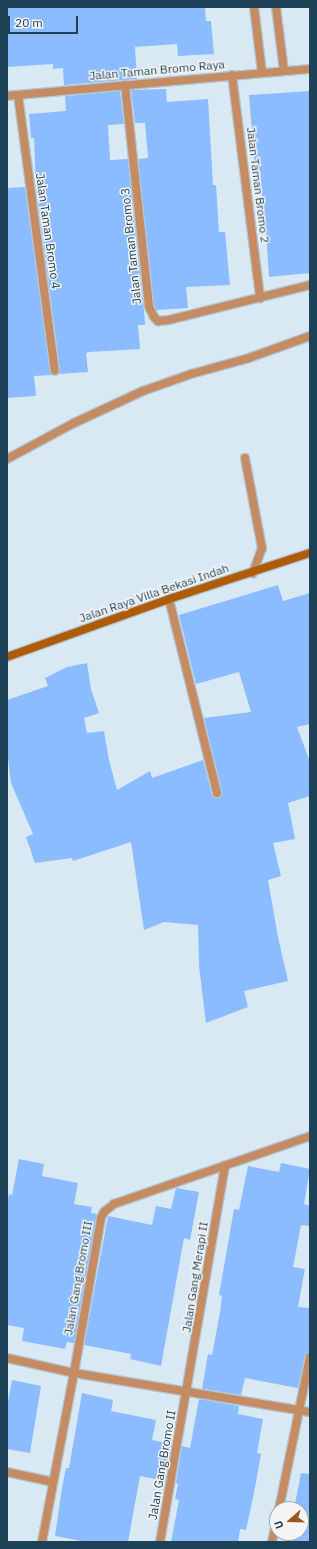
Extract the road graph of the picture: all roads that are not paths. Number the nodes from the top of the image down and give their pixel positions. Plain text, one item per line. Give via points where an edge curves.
1 (254, 7) edge
2 (276, 7) edge
3 (310, 69) edge
4 (284, 71) junction
5 (262, 72) junction
6 (232, 75) junction
7 (125, 85) junction
8 (18, 95) junction
9 (7, 96) edge
10 (310, 285) edge
11 (260, 298) junction
12 (310, 336) edge
13 (55, 371) dead end
14 (245, 458) dead end
15 (7, 459) edge
16 (310, 553) edge
17 (253, 573) junction
18 (169, 599) junction
19 (7, 657) edge
20 (217, 793) dead end
21 (310, 1136) edge
22 (225, 1166) junction
23 (310, 1357) edge
24 (7, 1358) edge
25 (74, 1373) junction
26 (188, 1391) junction
27 (299, 1410) junction
28 (310, 1412) edge
29 (7, 1472) edge
30 (53, 1482) junction
31 (281, 1501) edge
32 (42, 1542) edge
33 (160, 1542) edge

1 - 5 street
2 - 4 street
3 - 4 street, Jalan Taman Bromo Raya
4 - 5 street, Jalan Taman Bromo Raya
5 - 6 street, Jalan Taman Bromo Raya
6 - 7 street, Jalan Taman Bromo Raya
6 - 11 street, Jalan Taman Bromo 2
7 - 8 street, Jalan Taman Bromo Raya
7 - 11 street, Jalan Taman Bromo 3 via 151,314 163,322
8 - 9 street, Jalan Taman Bromo Raya
8 - 13 street, Jalan Taman Bromo 4
10 - 11 street, Jalan Taman Bromo 3
12 - 15 street via 143,391 74,423
14 - 17 street via 262,548
16 - 17 main road, Jalan Raya Villa Bekasi Indah
17 - 18 main road, Jalan Raya Villa Bekasi Indah
18 - 19 main road, Jalan Raya Villa Bekasi Indah
18 - 20 street
21 - 22 street, Jalan Gang Bromo III
22 - 25 street, Jalan Gang Bromo III via 114,1204 104,1212
22 - 26 street, Jalan Gang Merapi II
23 - 27 street
24 - 25 street
25 - 26 street
25 - 30 street, Jalan Gang Bromo III
26 - 27 street
26 - 33 street, Jalan Gang Bromo II
27 - 28 street
27 - 31 street
29 - 30 street
30 - 32 street, Jalan Gang Bromo III

